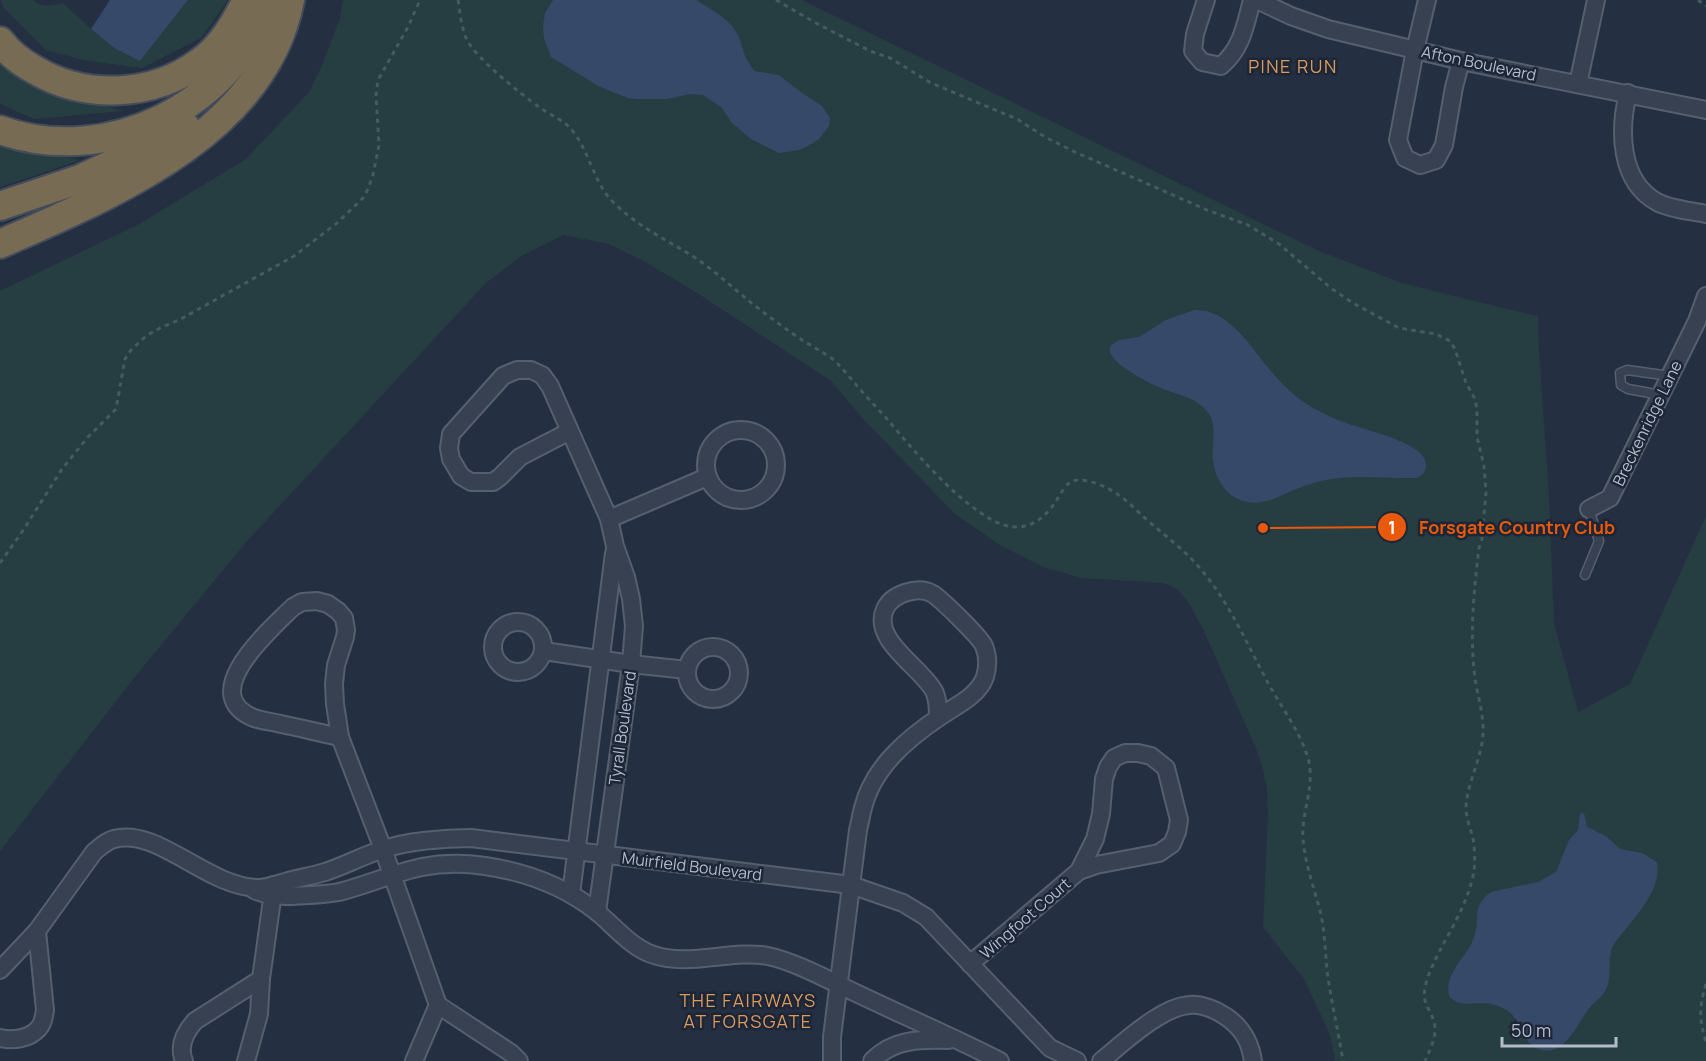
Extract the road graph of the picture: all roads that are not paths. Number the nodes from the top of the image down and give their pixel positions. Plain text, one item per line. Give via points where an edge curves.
1 (247, 0) edge
2 (268, 0) edge
3 (288, 0) edge
4 (1206, 0) edge
5 (1252, 0) edge
6 (1257, 0) edge
7 (1427, 0) edge
8 (1596, 0) edge
9 (0, 41) edge
10 (1415, 50) junction
11 (1461, 61) junction
12 (1578, 84) junction
13 (1628, 93) junction
14 (1706, 110) edge
15 (0, 130) edge
16 (0, 206) edge
17 (1706, 214) edge
18 (0, 244) edge
19 (1706, 296) edge
20 (1670, 376) junction
21 (1661, 395) junction
22 (570, 431) junction
23 (707, 477) junction
24 (1589, 509) joint
25 (609, 519) junction
26 (615, 546) junction
27 (1586, 574) dead end
28 (544, 651) dead end
29 (616, 662) junction
30 (687, 670) dead end
31 (939, 718) junction
32 (340, 737) junction
33 (382, 849) junction
34 (577, 851) junction
35 (604, 856) junction
36 (1079, 871) junction
37 (391, 876) junction
38 (851, 885) junction
39 (273, 890) junction
40 (571, 894) junction
41 (597, 912) junction
42 (37, 931) junction
43 (970, 964) junction
44 (0, 970) edge
45 (261, 979) junction
46 (838, 985) junction
47 (438, 1005) junction
48 (0, 1038) edge
49 (959, 1041) junction
50 (1045, 1054) edge
51 (184, 1061) edge
52 (246, 1061) edge
53 (414, 1061) edge
54 (519, 1061) edge
55 (832, 1061) edge
56 (872, 1061) edge
57 (1000, 1061) edge
58 (1077, 1061) edge
59 (1101, 1061) edge
60 (1253, 1061) edge

1 - 9 highway via 222,41 202,61 180,76 128,90 73,87 46,77 23,63
2 - 15 highway via 254,31 222,75 180,110 154,123 125,134 91,140 33,138
3 - 16 highway via 271,36 241,77 194,120 98,172
3 - 18 highway via 277,41 261,70 221,120 124,187
4 - 5 street via 1193,51 1202,63 1221,66 1241,38
6 - 10 street, Afton Boulevard via 1328,29
7 - 10 street
8 - 12 street
10 - 11 street, Afton Boulevard
10 - 11 street via 1398,140 1405,158 1420,165 1436,160 1444,145
11 - 12 street, Afton Boulevard
12 - 13 street, Afton Boulevard
13 - 14 street, Afton Boulevard
13 - 17 street via 1623,145 1630,173 1644,194 1659,203
19 - 20 street, Breckenridge Lane
20 - 21 street, Breckenridge Lane
20 - 21 lane via 1627,370 1620,373 1621,385 1628,389
21 - 24 street, Breckenridge Lane via 1611,498
22 - 22 street, Tyrall Boulevard via 542,375 517,370 503,376 451,434 451,459 460,476 471,482 493,482 520,457
22 - 25 street, Tyrall Boulevard
23 - 23 street via 727,498 741,501 755,497 774,478 774,450 754,432 726,432 707,452
23 - 25 street
24 - 27 lane, Breckenridge Lane via 1599,541
25 - 26 street, Tyrall Boulevard
26 - 29 street, Tyrall Boulevard
26 - 29 street, Tyrall Boulevard via 626,577 634,626
28 - 29 street
29 - 30 street
29 - 34 street, Tyrall Boulevard
29 - 35 street, Tyrall Boulevard
31 - 31 street via 977,692 988,667 986,654 978,636 932,594 911,591 892,600 885,609 884,629 887,639 936,693
31 - 38 street via 905,744 876,776 863,807
32 - 32 street via 334,684 345,638 344,618 328,604 302,602 293,606 248,654 234,679 233,697 238,708 254,718
32 - 33 street
33 - 34 street, Muirfield Boulevard via 471,838
33 - 37 street
33 - 39 street, Muirfield Boulevard
34 - 35 street, Muirfield Boulevard
34 - 40 street, Tyrall Boulevard
35 - 38 street, Muirfield Boulevard
35 - 41 street, Tyrall Boulevard
36 - 36 street, Wingfoot Court via 1159,852 1172,844 1179,820 1166,768 1159,761 1151,756 1125,753 1107,767 1095,839
36 - 43 street, Wingfoot Court
37 - 39 street, Muirfield Boulevard via 313,895
37 - 40 street, Muirfield Boulevard via 421,867 465,863 512,870
37 - 47 street
38 - 43 street, Muirfield Boulevard via 903,903 926,917
38 - 46 street
39 - 42 street, Muirfield Boulevard via 226,881 141,839 114,839 94,852
39 - 45 street
40 - 41 street, Muirfield Boulevard
41 - 46 street, Muirfield Boulevard via 651,954 688,959 771,957
42 - 44 street, Muirfield Boulevard
42 - 48 street via 43,1020 27,1036
43 - 50 street, Muirfield Boulevard
45 - 51 street via 195,1021 183,1041
45 - 52 street via 259,1014
46 - 49 street, Muirfield Boulevard
46 - 55 street
47 - 53 street
47 - 54 street
49 - 56 street via 903,1042
49 - 57 street, Muirfield Boulevard
50 - 58 street, Muirfield Boulevard
59 - 60 street via 1154,1019 1189,1005 1203,1006 1235,1022 1251,1049

